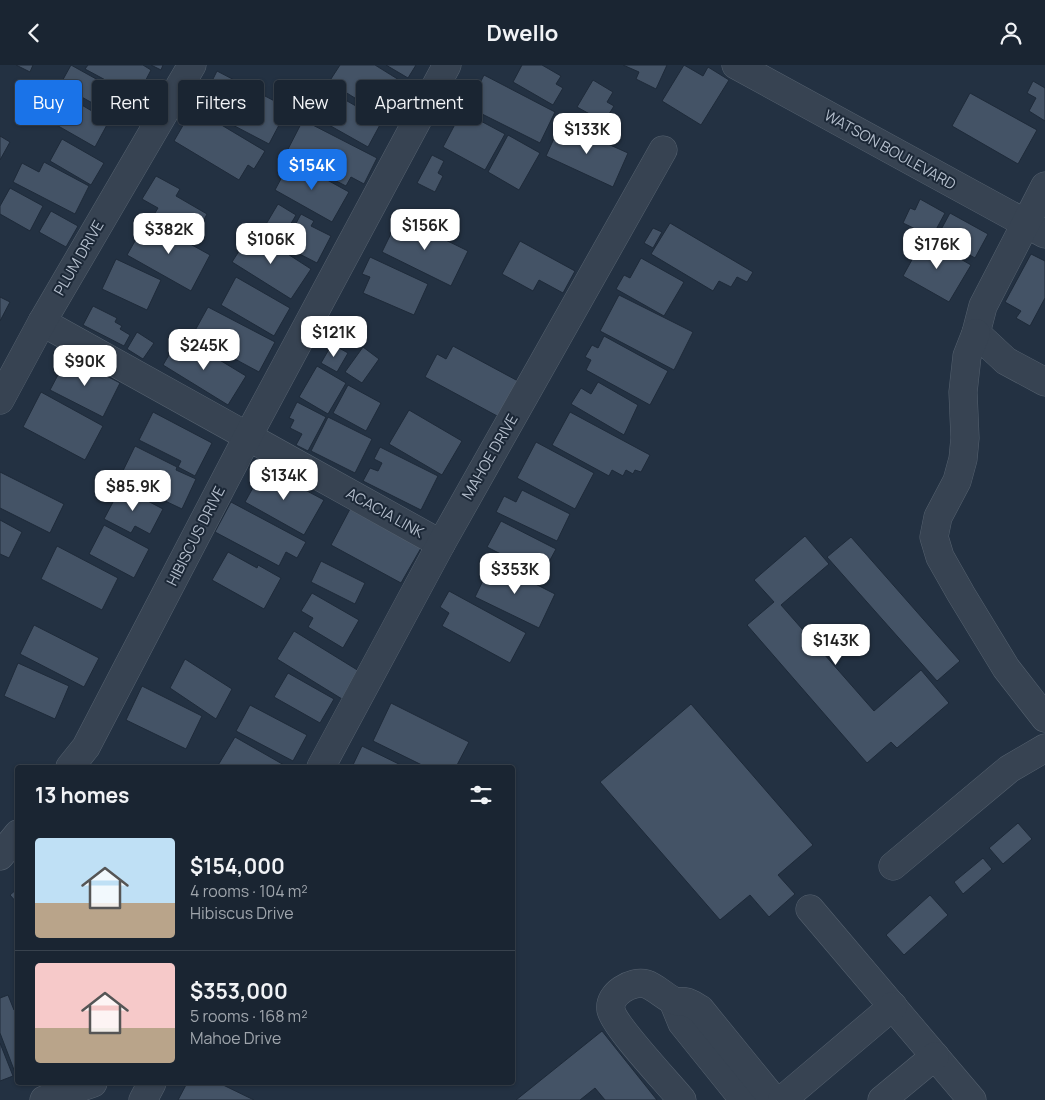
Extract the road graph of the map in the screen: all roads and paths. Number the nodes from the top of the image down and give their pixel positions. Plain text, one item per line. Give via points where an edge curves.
1 (192, 65) edge
2 (448, 65) edge
3 (736, 65) edge
4 (663, 150) dead end
5 (1045, 186) edge
6 (1035, 229) edge
7 (42, 322) junction
8 (976, 333) junction
9 (1045, 382) edge
10 (0, 400) edge
11 (248, 435) junction
12 (441, 544) junction
13 (1045, 719) edge
14 (1045, 749) edge
15 (72, 765) edge
16 (322, 765) edge
17 (15, 838) edge
18 (0, 856) edge
19 (893, 866) dead end
20 (810, 909) dead end
21 (673, 1001) junction
22 (893, 1007) junction
23 (934, 1056) junction
24 (87, 1085) edge
25 (151, 1085) edge
26 (44, 1100) edge
27 (142, 1100) edge
28 (682, 1100) edge
29 (744, 1100) edge
30 (774, 1100) edge
31 (782, 1100) edge
32 (882, 1100) edge
33 (972, 1100) edge

1 - 7 street, PLUM DRIVE
2 - 11 street, HIBISCUS DRIVE
3 - 6 street, WATSON BOULEVARD
4 - 12 street, MAHOE DRIVE
5 - 6 street
6 - 8 street via 983,306
7 - 10 street, PLUM DRIVE
7 - 11 street, ACACIA LINK
8 - 9 street via 1006,361
8 - 13 street via 967,356 963,392 963,459 957,481 938,517 934,537 940,557 1006,668
11 - 12 street, ACACIA LINK
11 - 15 street, HIBISCUS DRIVE via 86,747
12 - 16 street, MAHOE DRIVE
14 - 19 street via 1010,769
17 - 18 street
20 - 22 street
21 - 28 street via 645,983 636,983 616,994 611,1010 620,1028
21 - 29 street via 682,1023
21 - 30 street via 687,1002 700,1009
22 - 23 street
22 - 31 street
23 - 32 street
23 - 33 street
24 - 26 street
25 - 27 street

